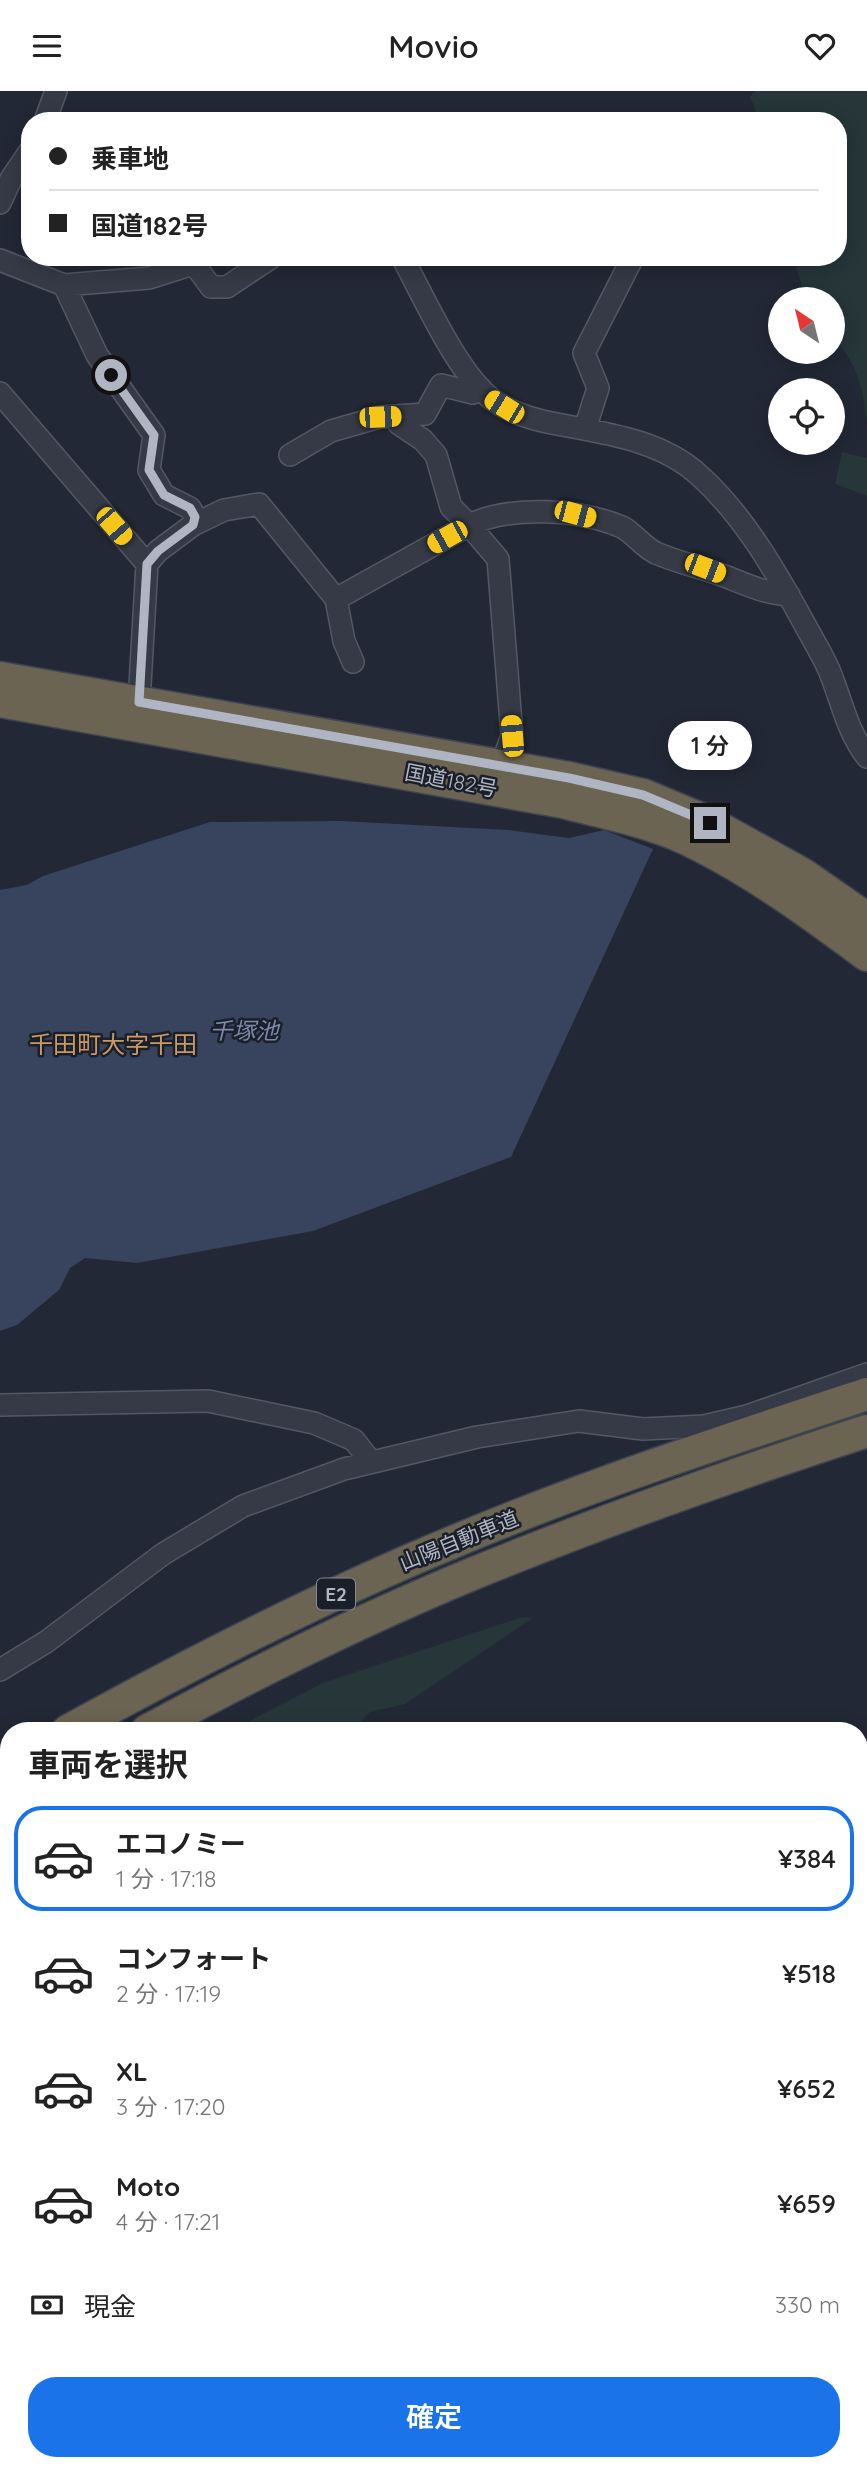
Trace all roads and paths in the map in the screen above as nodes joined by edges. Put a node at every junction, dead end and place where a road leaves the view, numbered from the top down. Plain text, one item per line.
1 (55, 91) edge
2 (53, 112) edge
3 (21, 164) edge
4 (0, 203) edge
5 (0, 261) edge
6 (179, 266) edge
7 (195, 266) edge
8 (258, 266) edge
9 (407, 266) edge
10 (628, 266) edge
11 (64, 285) junction
12 (481, 389) junction
13 (0, 393) edge
14 (398, 416) junction
15 (585, 429) junction
16 (290, 455) dead end
17 (193, 525) junction
18 (470, 525) junction
19 (147, 564) junction
20 (789, 595) junction
21 (336, 599) junction
22 (353, 662) dead end
23 (0, 677) edge
24 (0, 701) edge
25 (139, 702) junction
26 (867, 757) edge
27 (501, 766) junction
28 (867, 919) edge
29 (867, 955) edge
30 (867, 1374) edge
31 (867, 1394) edge
32 (0, 1405) edge
33 (867, 1431) edge
34 (371, 1462) junction
35 (0, 1670) edge
36 (84, 1722) edge
37 (165, 1722) edge

1 - 2 street
3 - 4 street
5 - 11 street
6 - 11 street
7 - 8 street
9 - 12 street
10 - 15 street
11 - 17 street
12 - 14 street
12 - 15 street
13 - 19 street
14 - 16 street
14 - 18 street
15 - 20 street
17 - 19 street
17 - 21 street
18 - 20 street
18 - 21 street
18 - 27 street
19 - 25 street
20 - 26 street
21 - 22 street
23 - 25 highway, 国道182号
24 - 29 highway, 国道182号
25 - 27 highway, 国道182号
27 - 28 highway, 国道182号
30 - 34 street
31 - 36 highway, 山陽自動車道 / E2
32 - 34 street
33 - 37 highway, 山陽自動車道 / E2
34 - 35 street

